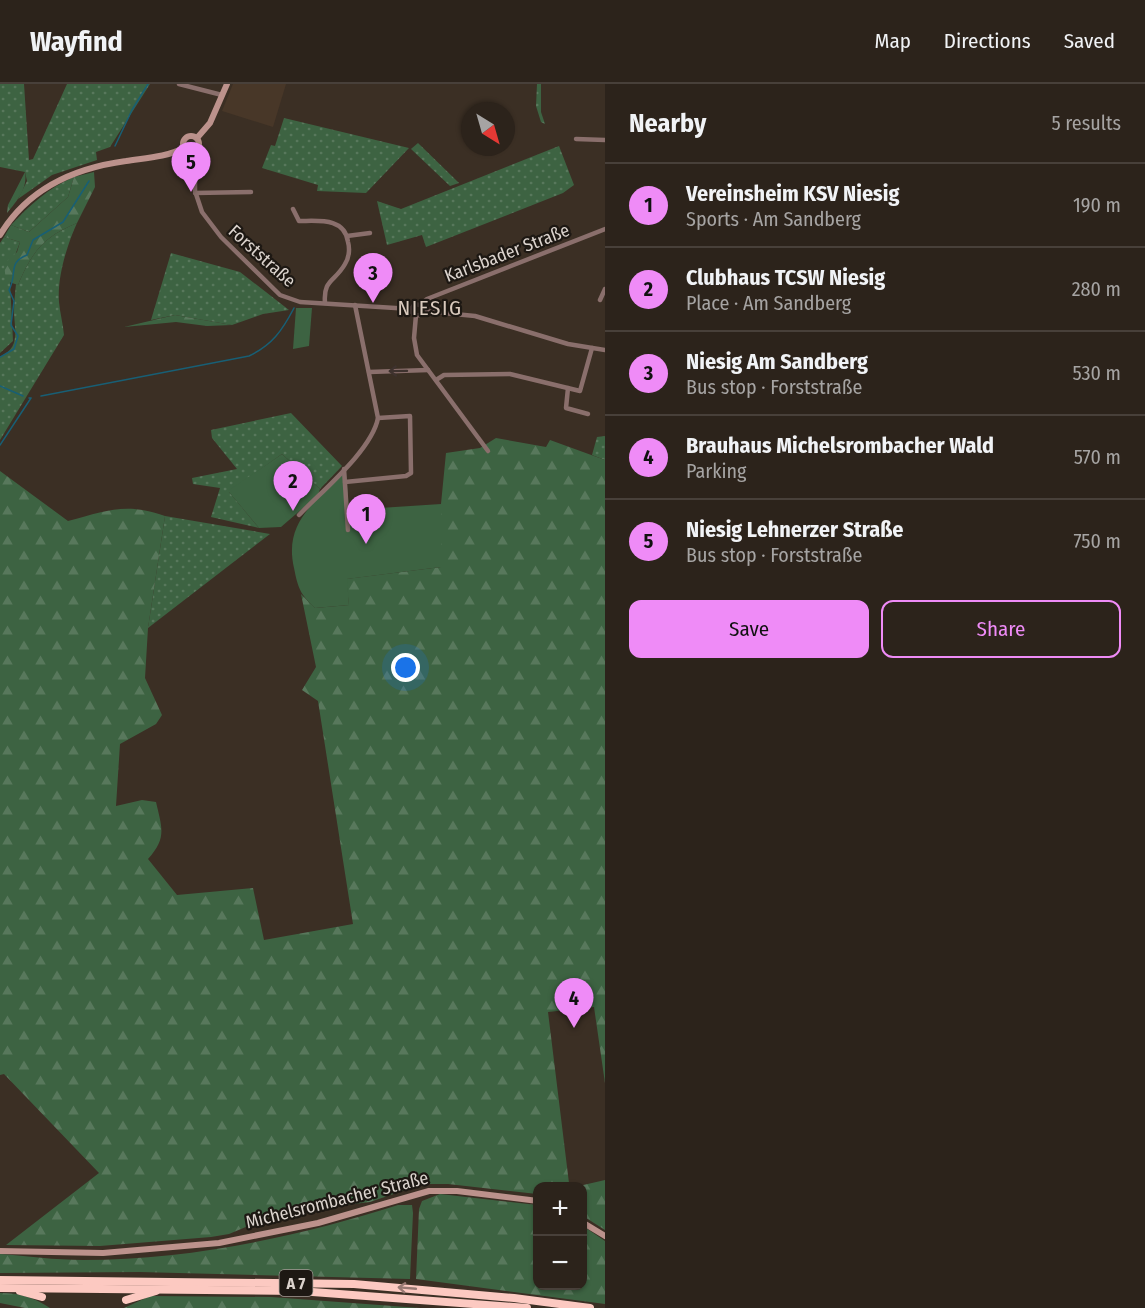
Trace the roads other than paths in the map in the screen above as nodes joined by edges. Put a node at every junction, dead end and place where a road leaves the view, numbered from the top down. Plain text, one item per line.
1 (179, 84) edge
2 (227, 84) edge
3 (222, 95) junction
4 (197, 138) junction
5 (576, 139) dead end
6 (605, 140) edge
7 (184, 148) junction
8 (195, 152) junction
9 (251, 192) dead end
10 (195, 193) junction
11 (292, 209) dead end
12 (605, 229) edge
13 (370, 233) dead end
14 (0, 235) edge
15 (347, 236) junction
16 (605, 289) edge
17 (600, 300) dead end
18 (325, 303) junction
19 (355, 305) junction
20 (422, 308) junction
21 (411, 309) junction
22 (416, 315) junction
23 (592, 348) junction
24 (605, 350) edge
25 (428, 370) junction
26 (369, 372) junction
27 (436, 380) junction
28 (568, 388) junction
29 (588, 414) dead end
30 (378, 418) junction
31 (488, 451) dead end
32 (344, 468) junction
33 (345, 482) junction
34 (299, 515) dead end
35 (348, 530) dead end
36 (533, 1200) edge
37 (587, 1225) edge
38 (605, 1236) edge
39 (0, 1251) edge
40 (0, 1285) edge
41 (165, 1288) junction
42 (42, 1297) dead end
43 (126, 1300) dead end
44 (527, 1308) edge
45 (590, 1308) edge

1 - 3 street
2 - 3 main road
3 - 4 main road
4 - 7 main road
4 - 8 main road
5 - 6 street
7 - 8 main road
7 - 14 main road
8 - 10 street, Forststraße
9 - 10 street
10 - 18 street, Forststraße
11 - 15 street
12 - 20 street, Karlsbader Straße
13 - 15 street
15 - 18 street
16 - 17 street
18 - 19 street, Forststraße
19 - 21 street, Forststraße
19 - 26 street
20 - 21 street
20 - 22 street
20 - 23 street
21 - 22 street
22 - 25 street
23 - 24 street
23 - 28 street
25 -> 26 street
25 - 27 street
26 - 30 street
27 - 28 street
27 - 31 street
28 - 29 street
30 - 32 street
30 - 33 street
32 - 33 street
32 - 34 street
33 - 35 street
36 - 39 main road, Michelsrombacher Straße
37 - 38 main road
40 - 41 highway, A 7
40 - 42 highway
45 -> 40 highway, A 7
41 - 43 highway
41 - 44 highway, A 7

